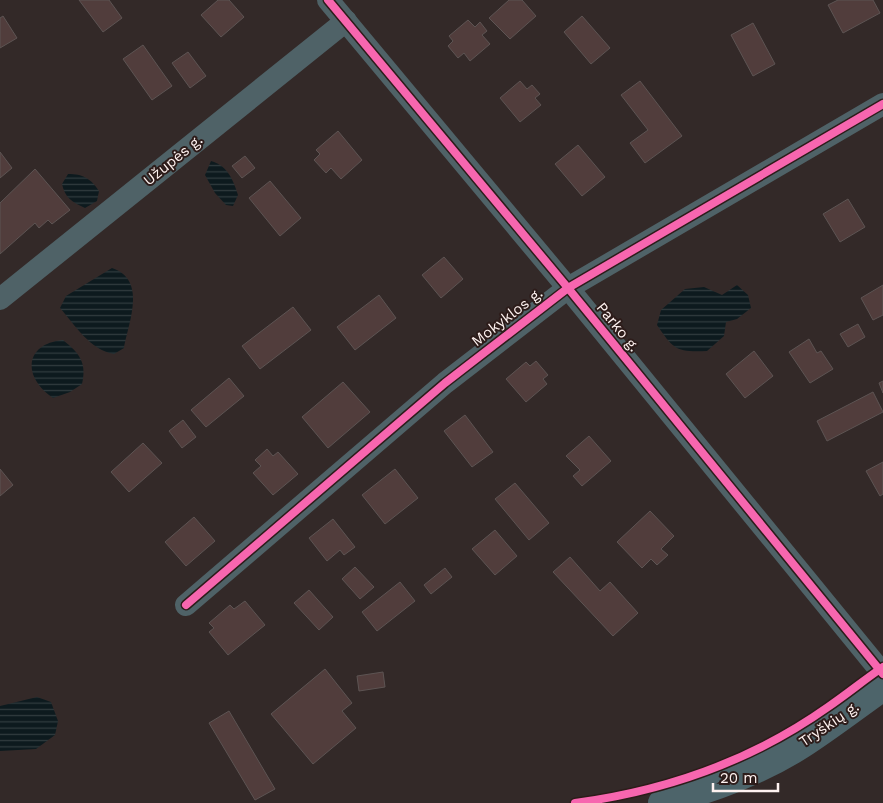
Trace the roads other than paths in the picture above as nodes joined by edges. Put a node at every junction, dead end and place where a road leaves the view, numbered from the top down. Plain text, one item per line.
1 (328, 0) edge
2 (346, 21) junction
3 (883, 104) edge
4 (568, 288) junction
5 (0, 300) edge
6 (186, 605) dead end
7 (883, 674) edge
8 (883, 687) edge
9 (662, 803) edge

1 - 2 street, Parko g.
2 - 4 street, Parko g.
2 - 5 street, Užupės g.
3 - 4 street, Mokyklos g.
4 - 6 street, Mokyklos g.
4 - 7 street, Parko g.
8 - 9 main road, Tryškių g.

